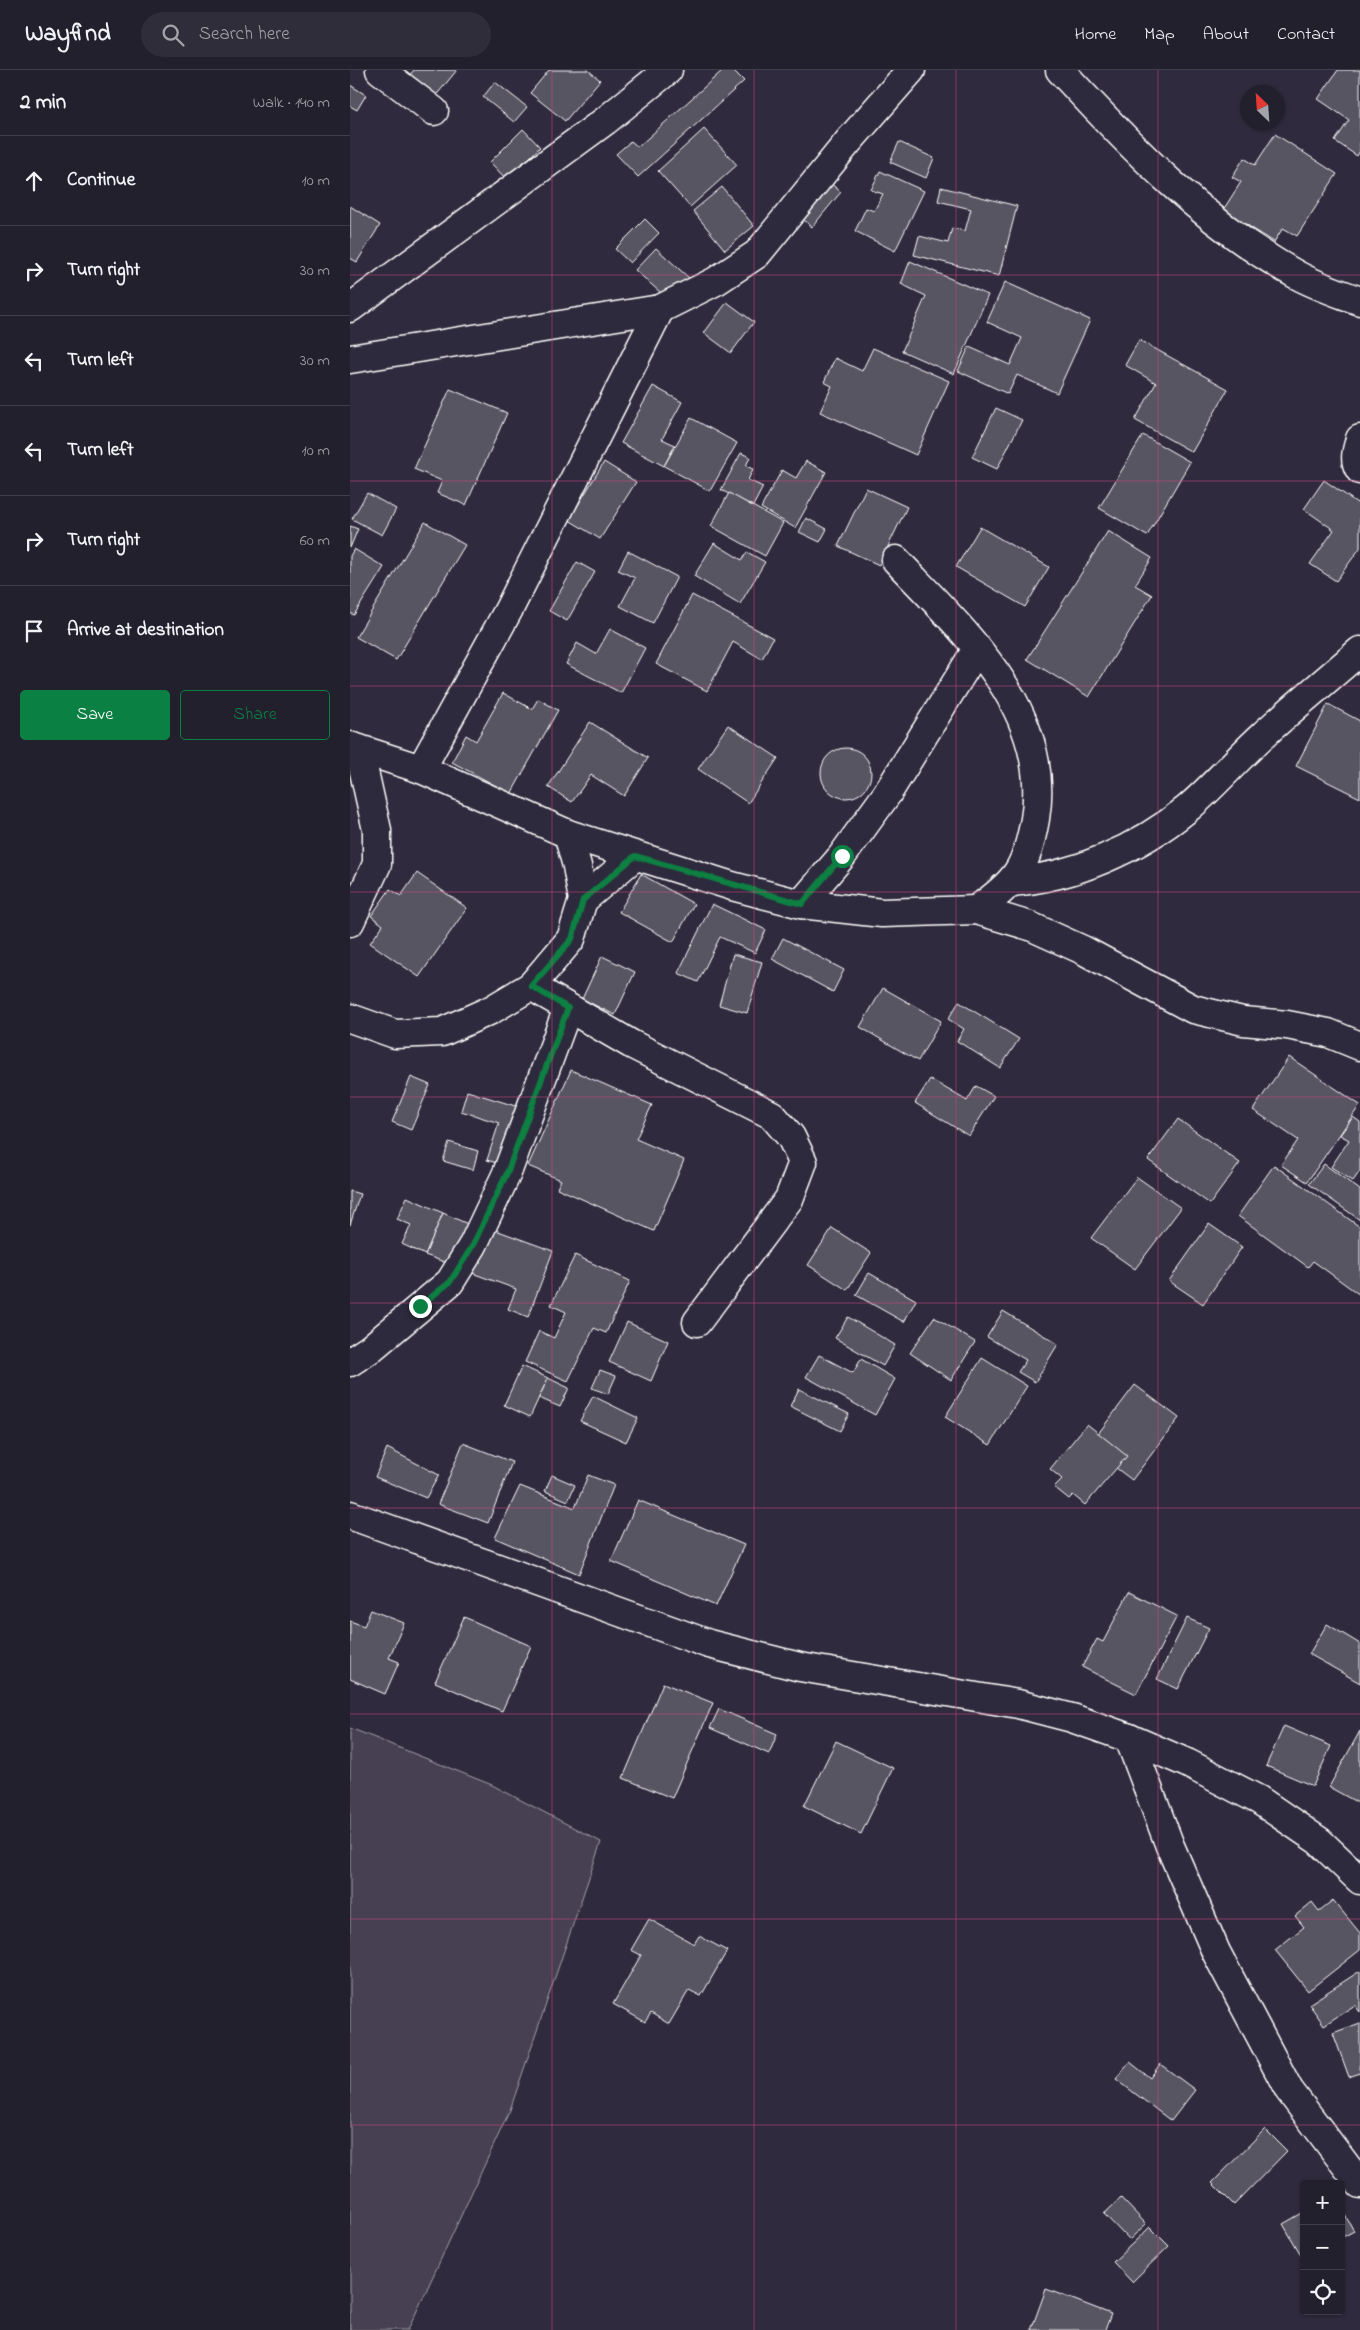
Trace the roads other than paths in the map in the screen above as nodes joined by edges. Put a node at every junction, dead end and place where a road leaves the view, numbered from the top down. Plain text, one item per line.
1 (380, 70) edge
2 (668, 70) edge
3 (911, 70) edge
4 (1060, 70) edge
5 (434, 111) dead end
6 (1360, 301) edge
7 (350, 308) edge
8 (660, 309) junction
9 (350, 359) edge
10 (1360, 439) edge
11 (1360, 470) edge
12 (896, 560) dead end
13 (977, 649) junction
14 (1360, 651) edge
15 (354, 747) edge
16 (421, 769) junction
17 (568, 834) junction
18 (635, 856) junction
19 (1011, 882) junction
20 (583, 900) junction
21 (802, 904) junction
22 (976, 910) junction
23 (350, 922) edge
24 (531, 986) junction
25 (568, 1008) junction
26 (350, 1018) edge
27 (1360, 1046) edge
28 (697, 1322) dead end
29 (350, 1362) edge
30 (350, 1516) edge
31 (1129, 1738) junction
32 (1360, 1880) edge
33 (1360, 2184) edge

1 - 5 street
2 - 7 street
3 - 8 street
4 - 6 street
8 - 9 street
8 - 16 street
10 - 11 street
12 - 13 street
13 - 19 street
13 - 21 street
14 - 19 street
15 - 16 street
15 - 23 street
16 - 17 street
17 - 18 street
17 - 20 street
18 - 20 street
18 - 21 street
19 - 22 street
20 - 24 street
21 - 22 street
22 - 27 street
24 - 25 street
24 - 26 street
25 - 28 street
25 - 29 street
30 - 31 street
31 - 32 street
31 - 33 street

